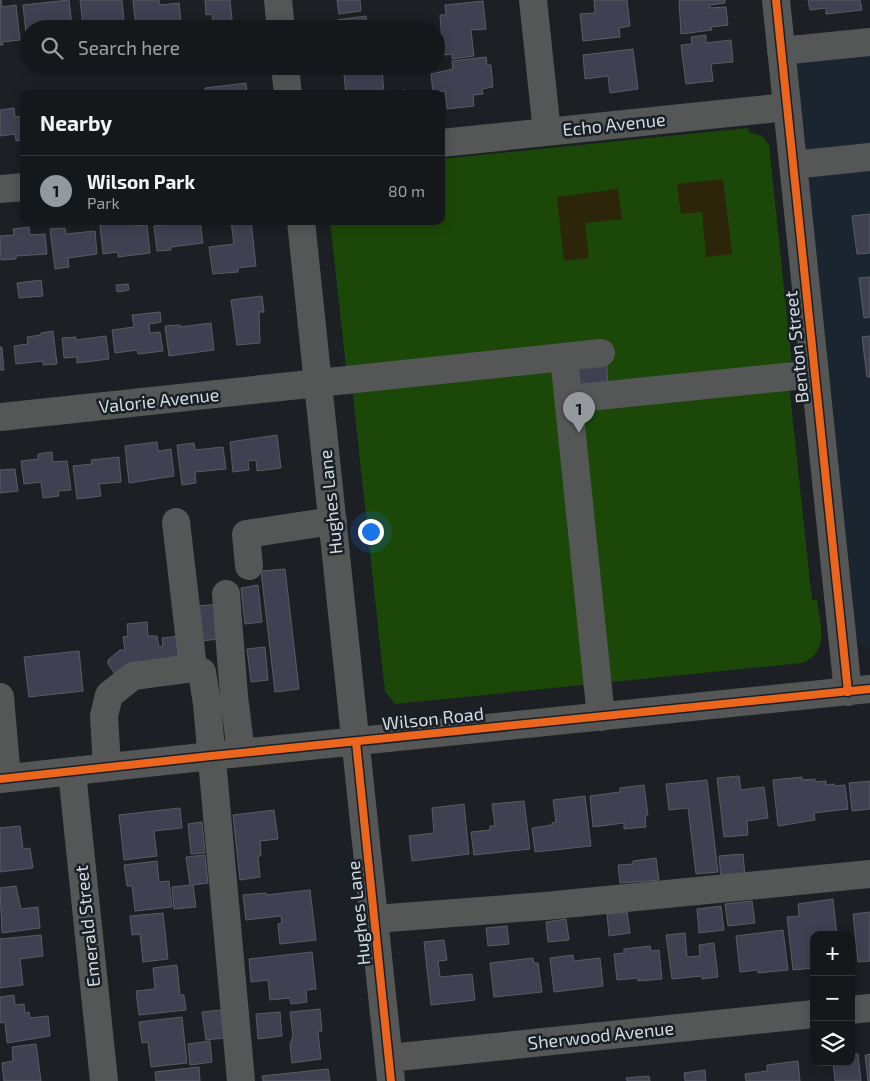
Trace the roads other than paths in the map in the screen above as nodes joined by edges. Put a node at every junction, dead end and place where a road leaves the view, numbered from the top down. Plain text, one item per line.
1 (278, 0) edge
2 (534, 0) edge
3 (776, 0) edge
4 (280, 20) edge
5 (870, 42) edge
6 (781, 52) junction
7 (286, 75) edge
8 (288, 90) edge
9 (787, 107) junction
10 (547, 132) junction
11 (445, 143) edge
12 (870, 157) edge
13 (793, 165) junction
14 (20, 187) edge
15 (0, 189) edge
16 (301, 225) edge
17 (601, 353) dead end
18 (564, 357) junction
19 (815, 374) junction
20 (318, 384) junction
21 (568, 399) junction
22 (0, 417) edge
23 (333, 521) junction
24 (176, 522) dead end
25 (249, 566) dead end
26 (226, 594) dead end
27 (193, 668) junction
28 (859, 690) edge
29 (0, 697) edge
30 (602, 717) junction
31 (356, 742) junction
32 (242, 753) junction
33 (211, 756) junction
34 (107, 767) junction
35 (72, 772) junction
36 (4, 779) edge
37 (870, 874) edge
38 (374, 920) junction
39 (870, 1008) edge
40 (855, 1010) edge
41 (810, 1015) edge
42 (390, 1070) edge
43 (104, 1081) edge
44 (241, 1081) edge

1 - 4 street
2 - 10 street
3 - 6 street, Benton Street
5 - 6 street
6 - 9 street, Benton Street
7 - 8 street
9 - 10 street, Echo Avenue
9 - 13 street, Benton Street
10 - 11 street, Echo Avenue
12 - 13 street
13 - 19 street, Benton Street
14 - 15 street
16 - 20 street, Hughes Lane
17 - 18 street, Valorie Avenue
18 - 20 street, Valorie Avenue
18 - 21 street
19 - 21 street
19 - 28 street, Benton Street
20 - 22 street, Valorie Avenue
20 - 23 street, Hughes Lane
21 - 30 street
23 - 25 street
23 - 31 street, Hughes Lane
24 - 27 street
26 - 32 street
27 - 33 street
27 - 34 street
28 - 30 street, Wilson Road
29 - 36 street
30 - 31 street, Wilson Road
31 - 32 street, Wilson Road
31 - 38 street, Hughes Lane
32 - 33 street, Wilson Road
33 - 34 street, Wilson Road
33 - 44 street
34 - 35 street, Wilson Road
35 - 36 street, Wilson Road
35 - 43 street, Emerald Street
37 - 38 street
38 - 42 street, Hughes Lane
39 - 40 street
41 - 42 street, Sherwood Avenue

